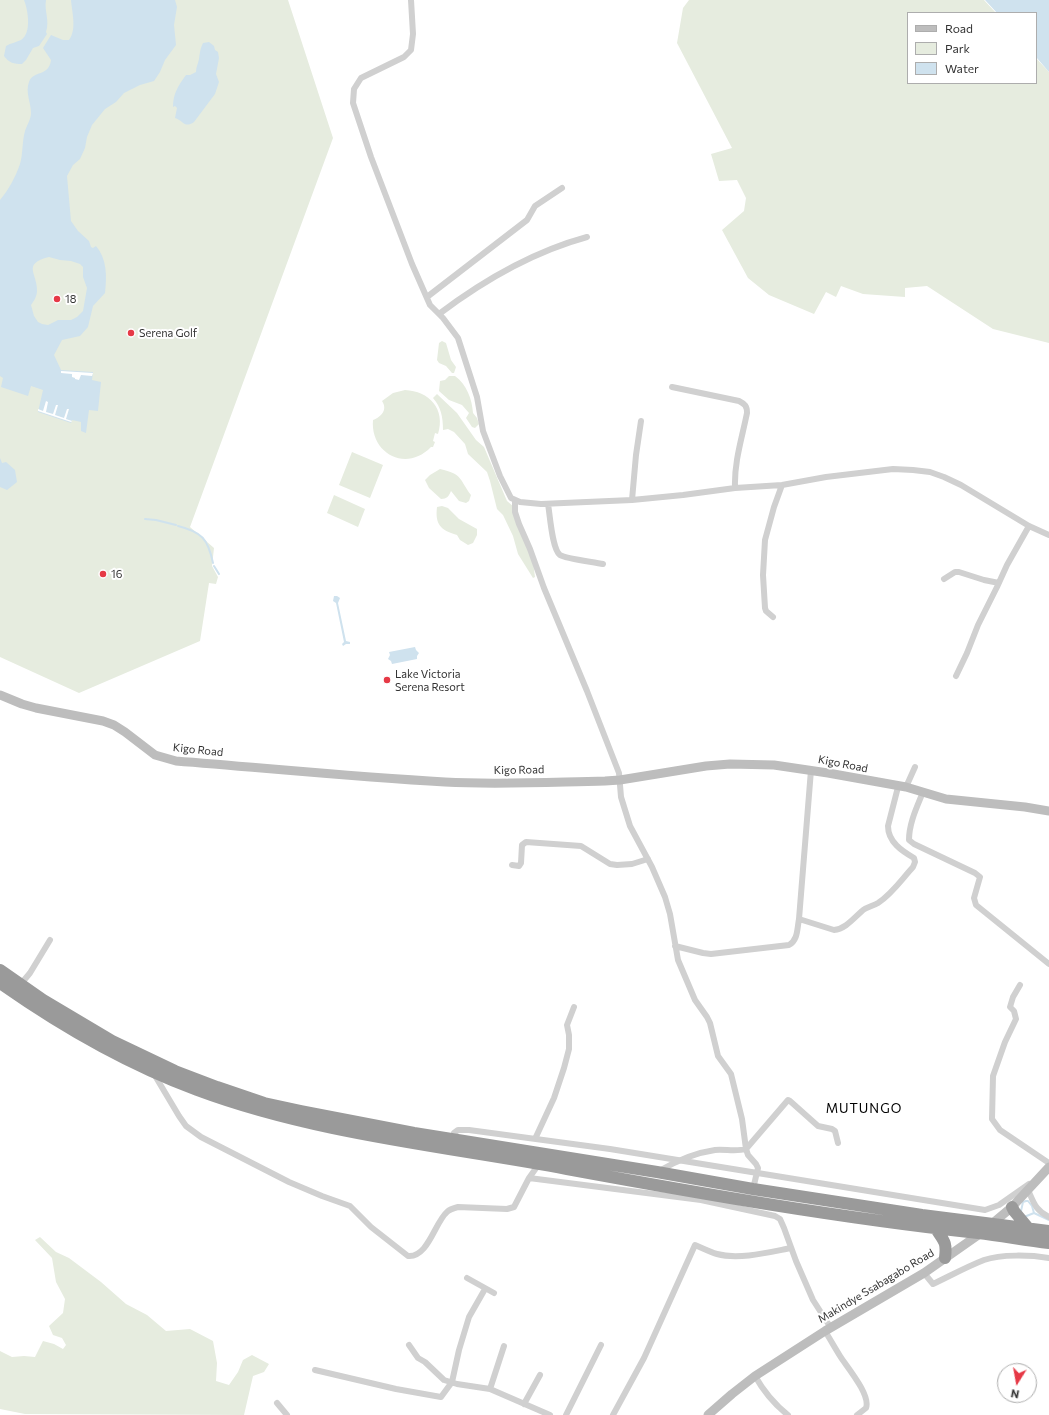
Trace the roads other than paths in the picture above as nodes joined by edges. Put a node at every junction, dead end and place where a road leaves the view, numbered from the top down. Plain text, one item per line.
1 (411, 0) edge
2 (562, 188) dead end
3 (587, 237) dead end
4 (426, 296) junction
5 (439, 314) junction
6 (672, 387) dead end
7 (641, 421) dead end
8 (782, 485) junction
9 (735, 488) junction
10 (632, 500) junction
11 (515, 501) junction
12 (548, 504) junction
13 (1029, 526) junction
14 (1049, 535) edge
15 (603, 564) dead end
16 (944, 580) dead end
17 (999, 583) junction
18 (772, 617) dead end
19 (956, 676) dead end
20 (0, 695) edge
21 (915, 767) dead end
22 (811, 770) junction
23 (620, 780) junction
24 (902, 787) junction
25 (922, 792) junction
26 (1049, 811) edge
27 (648, 859) junction
28 (512, 865) dead end
29 (799, 919) junction
30 (50, 940) dead end
31 (675, 946) junction
32 (1049, 964) edge
33 (0, 970) edge
34 (0, 983) edge
35 (20, 985) junction
36 (1020, 985) dead end
37 (574, 1007) dead end
38 (153, 1072) junction
39 (535, 1138) junction
40 (453, 1139) junction
41 (838, 1143) dead end
42 (746, 1149) junction
43 (678, 1160) junction
44 (1049, 1163) edge
45 (539, 1164) junction
46 (1047, 1170) edge
47 (657, 1172) junction
48 (757, 1173) junction
49 (529, 1178) junction
50 (753, 1189) junction
51 (1028, 1190) junction
52 (1012, 1207) junction
53 (1049, 1217) edge
54 (990, 1225) junction
55 (936, 1229) junction
56 (1029, 1229) junction
57 (1049, 1231) edge
58 (981, 1233) junction
59 (1049, 1242) edge
60 (792, 1248) junction
61 (945, 1258) junction
62 (1049, 1258) edge
63 (924, 1273) junction
64 (467, 1278) dead end
65 (485, 1289) junction
66 (494, 1293) dead end
67 (828, 1329) junction
68 (409, 1345) dead end
69 (601, 1345) dead end
70 (504, 1346) dead end
71 (315, 1370) dead end
72 (540, 1374) dead end
73 (755, 1376) junction
74 (452, 1382) junction
75 (490, 1389) junction
76 (277, 1402) dead end
77 (524, 1404) junction
78 (287, 1415) edge
79 (550, 1415) edge
80 (566, 1415) edge
81 (613, 1415) edge
82 (708, 1415) edge
83 (788, 1415) edge
84 (857, 1415) edge

1 - 4 street
2 - 4 street
3 - 5 street
4 - 5 street
5 - 11 street
6 - 9 street
7 - 10 street
8 - 9 street
8 - 13 street
8 - 18 street
9 - 10 street
10 - 12 street
11 - 12 street
11 - 23 street
12 - 15 street
13 - 14 street
13 - 17 street
16 - 17 street
17 - 19 street
20 - 23 street, Kigo Road
21 - 24 street
22 - 23 street, Kigo Road
22 - 24 street, Kigo Road
22 - 29 street
23 - 27 street
24 - 25 street, Kigo Road
24 - 29 street
25 - 26 street, Kigo Road
25 - 32 street
27 - 28 street
27 - 31 street
29 - 31 street
30 - 35 street
31 - 42 street
33 - 35 highway
34 - 38 highway
35 - 40 highway
36 - 44 street
37 - 39 street
38 - 45 highway
38 - 49 street
39 - 40 street
39 - 43 street
40 - 47 highway
41 - 42 street
42 - 43 street
42 - 48 street
43 - 47 street
43 - 48 street
45 - 49 street
45 - 55 highway
46 - 48 street
46 - 51 street, Makindye Ssabagabo Road
47 - 50 highway
48 - 50 street
49 - 60 street
50 - 54 highway
51 - 52 street, Makindye Ssabagabo Road
51 - 53 street
52 - 54 street, Makindye Ssabagabo Road
52 - 56 highway
54 - 56 highway
54 - 58 street, Makindye Ssabagabo Road
55 - 58 highway
55 - 61 highway
56 - 57 highway
58 - 59 highway
58 - 61 street, Makindye Ssabagabo Road
60 - 67 street
60 - 81 street
61 - 63 street, Makindye Ssabagabo Road
62 - 63 street
63 - 67 street, Makindye Ssabagabo Road
64 - 65 street
65 - 66 street
65 - 74 street
67 - 73 street, Makindye Ssabagabo Road
67 - 84 street
68 - 74 street
69 - 80 street
70 - 75 street
71 - 74 street
72 - 77 street
73 - 82 street, Makindye Ssabagabo Road
73 - 83 street
74 - 75 street
75 - 77 street
76 - 78 street
77 - 79 street

